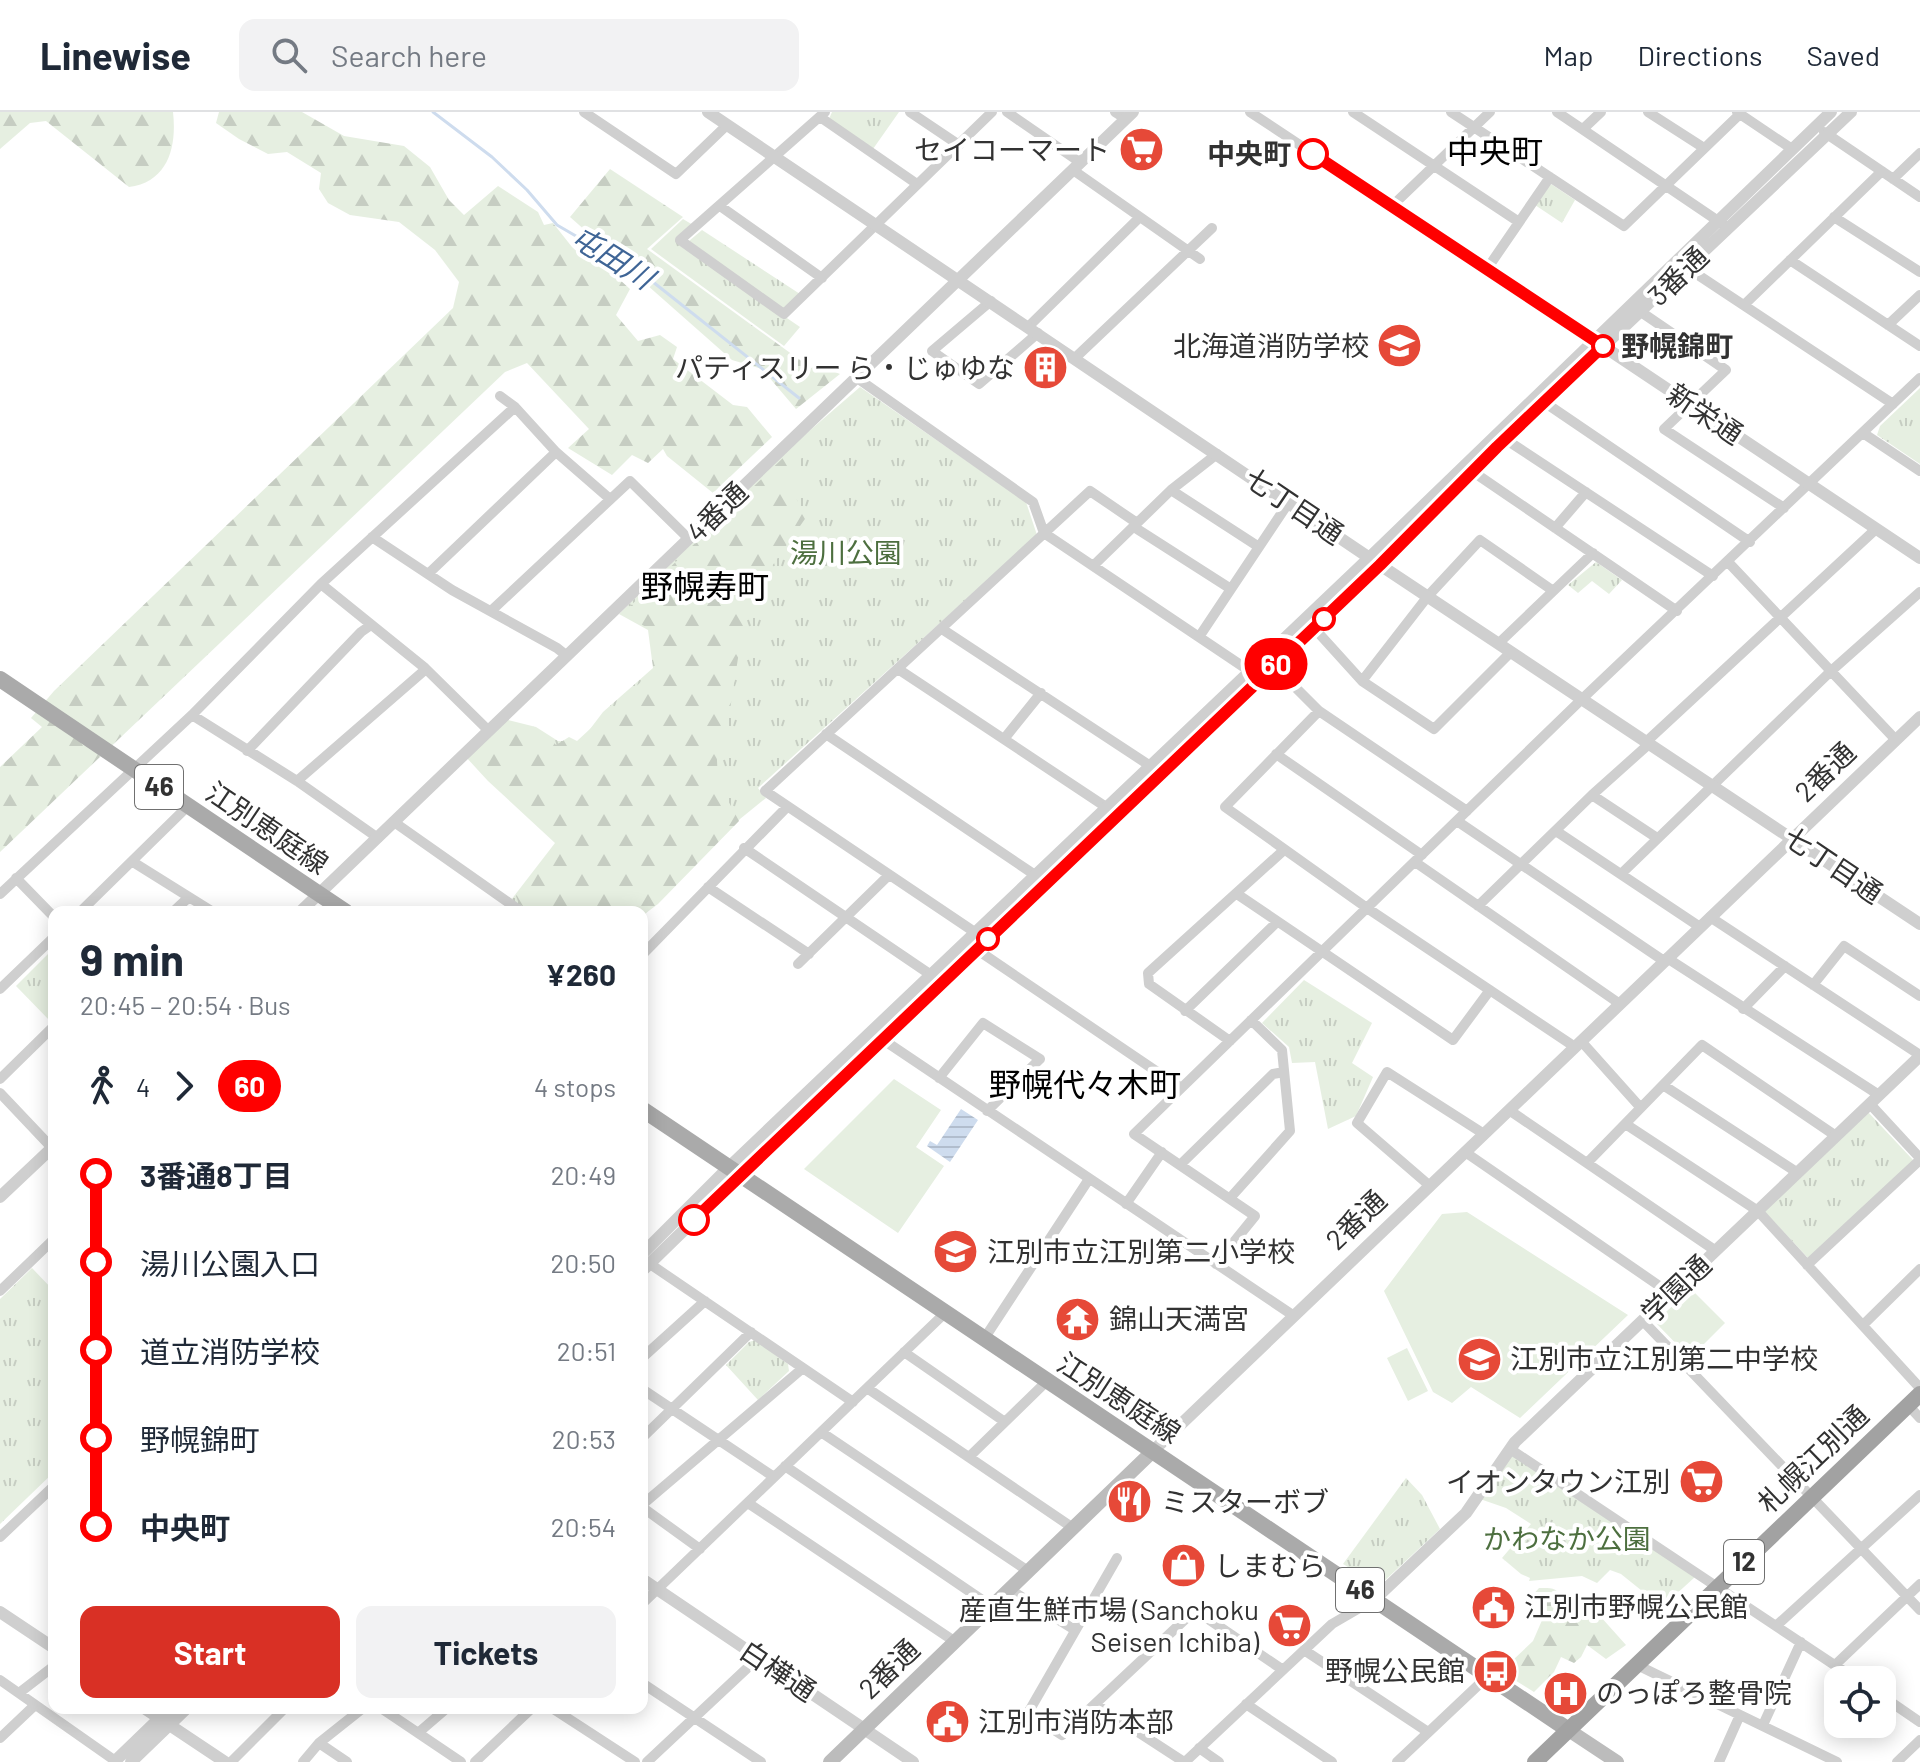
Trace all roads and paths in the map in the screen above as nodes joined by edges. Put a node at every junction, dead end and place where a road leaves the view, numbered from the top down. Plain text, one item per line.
1 (584, 112) edge
2 (708, 112) edge
3 (910, 112) edge
4 (992, 112) edge
5 (1007, 112) edge
6 (1250, 112) edge
7 (1353, 112) edge
8 (1451, 112) edge
9 (1490, 112) edge
10 (1557, 112) edge
11 (1601, 112) edge
12 (1648, 112) edge
13 (1831, 112) edge
14 (1851, 112) edge
15 (1738, 113) edge
16 (1125, 114) edge
17 (822, 115) edge
18 (727, 125) junction
19 (1816, 126) junction
20 (1474, 127) junction
21 (1583, 129) junction
22 (1828, 134) junction
23 (959, 145) junction
24 (1704, 148) junction
25 (1792, 149) junction
26 (1920, 153) edge
27 (775, 158) junction
28 (1077, 166) junction
29 (1434, 166) junction
30 (1882, 171) junction
31 (1550, 177) junction
32 (1893, 179) junction
33 (917, 184) junction
34 (1666, 185) junction
35 (1920, 197) edge
36 (720, 206) junction
37 (1392, 206) junction
38 (1140, 217) junction
39 (1834, 217) junction
40 (1519, 222) junction
41 (876, 224) junction
42 (1723, 224) junction
43 (1212, 228) dead end
44 (1187, 249) junction
45 (1200, 259) dead end
46 (1790, 260) junction
47 (1686, 267) junction
48 (1487, 269) junction
49 (1920, 272) edge
50 (822, 278) junction
51 (959, 279) junction
52 (1920, 295) edge
53 (991, 301) junction
54 (1744, 305) junction
55 (1641, 312) junction
56 (1888, 325) junction
57 (1033, 330) junction
58 (1598, 343) junction
59 (1920, 346) edge
60 (1075, 358) junction
61 (857, 378) junction
62 (1920, 378) edge
63 (500, 396) dead end
64 (1544, 402) junction
65 (1690, 404) junction
66 (1893, 404) junction
67 (515, 407) junction
68 (1863, 433) junction
69 (1505, 439) junction
70 (556, 452) junction
71 (1217, 454) junction
72 (1468, 469) junction
73 (1920, 471) edge
74 (1810, 484) junction
75 (1171, 490) junction
76 (1586, 492) junction
77 (610, 499) junction
78 (1289, 502) junction
79 (1784, 508) junction
80 (1136, 525) junction
81 (1555, 528) junction
82 (1876, 529) junction
83 (1044, 533) junction
84 (372, 537) junction
85 (689, 539) junction
86 (1750, 542) junction
87 (1259, 547) junction
88 (1593, 553) junction
89 (1920, 558) edge
90 (1375, 561) junction
91 (1728, 562) junction
92 (1094, 565) junction
93 (428, 574) junction
94 (1713, 576) junction
95 (321, 584) junction
96 (1231, 589) junction
97 (1552, 590) junction
98 (1920, 592) edge
99 (1428, 596) junction
100 (491, 611) junction
101 (1677, 611) junction
102 (1783, 618) junction
103 (371, 625) junction
104 (1314, 628) junction
105 (942, 629) junction
106 (1199, 637) junction
107 (1500, 642) junction
108 (1511, 652) junction
109 (567, 656) junction
110 (1274, 666) junction
111 (426, 669) junction
112 (898, 669) junction
113 (1830, 672) junction
114 (1255, 675) junction
115 (0, 679) edge
116 (1362, 681) junction
117 (1041, 693) junction
118 (1582, 699) junction
119 (1319, 711) junction
120 (192, 715) junction
121 (1920, 717) edge
122 (489, 731) junction
123 (826, 734) junction
124 (1004, 739) junction
125 (1896, 740) junction
126 (1648, 743) junction
127 (247, 751) junction
128 (1276, 754) junction
129 (1155, 769) junction
130 (135, 770) junction
131 (297, 781) junction
132 (1713, 785) junction
133 (1592, 795) junction
134 (188, 806) junction
135 (787, 807) junction
136 (1106, 807) junction
137 (1467, 811) junction
138 (1457, 821) junction
139 (394, 822) junction
140 (1556, 831) junction
141 (378, 838) junction
142 (1657, 838) junction
143 (1793, 838) junction
144 (744, 848) junction
145 (1284, 850) junction
146 (1418, 858) junction
147 (133, 862) junction
148 (1521, 863) junction
149 (1621, 874) junction
150 (1035, 875) junction
151 (888, 876) junction
152 (16, 878) junction
153 (708, 887) junction
154 (0, 894) edge
155 (319, 894) junction
156 (1237, 894) junction
157 (189, 897) junction
158 (86, 906) edge
159 (179, 906) edge
160 (203, 906) edge
161 (306, 906) edge
162 (337, 906) edge
163 (513, 906) edge
164 (1478, 906) junction
165 (1367, 908) junction
166 (48, 911) edge
167 (847, 916) junction
168 (1710, 917) junction
169 (1277, 922) junction
170 (1920, 924) edge
171 (1700, 927) junction
172 (970, 936) junction
173 (48, 943) edge
174 (981, 946) junction
175 (648, 949) edge
176 (1321, 952) junction
177 (809, 954) junction
178 (1666, 960) junction
179 (798, 964) dead end
180 (1785, 966) junction
181 (936, 979) junction
182 (1813, 985) junction
183 (0, 989) edge
184 (1490, 990) junction
185 (1920, 996) edge
186 (1620, 1004) junction
187 (1743, 1009) junction
188 (1185, 1011) junction
189 (1251, 1020) junction
190 (48, 1032) edge
191 (876, 1035) junction
192 (1230, 1041) junction
193 (1578, 1044) junction
194 (1918, 1060) edge
195 (1284, 1072) junction
196 (939, 1078) junction
197 (0, 1079) edge
198 (1663, 1085) junction
199 (1181, 1088) junction
200 (0, 1093) edge
201 (1874, 1100) junction
202 (1640, 1107) junction
203 (1509, 1110) junction
204 (987, 1111) junction
205 (648, 1113) edge
206 (1627, 1125) junction
207 (1484, 1134) junction
208 (1836, 1136) junction
209 (48, 1143) edge
210 (1162, 1152) junction
211 (1465, 1152) junction
212 (48, 1153) edge
213 (1920, 1159) edge
214 (1587, 1163) junction
215 (1181, 1164) junction
216 (734, 1171) junction
217 (1798, 1173) junction
218 (1089, 1179) junction
219 (1430, 1186) junction
220 (0, 1197) edge
221 (1231, 1197) junction
222 (1126, 1204) junction
223 (1758, 1211) junction
224 (48, 1246) edge
225 (1716, 1251) junction
226 (648, 1253) edge
227 (648, 1258) edge
228 (1216, 1264) junction
229 (1807, 1265) junction
230 (1920, 1269) edge
231 (0, 1291) edge
232 (1671, 1294) junction
233 (705, 1301) junction
234 (944, 1314) junction
235 (1294, 1316) junction
236 (1643, 1321) junction
237 (1863, 1325) junction
238 (751, 1332) junction
239 (984, 1339) junction
240 (904, 1352) junction
241 (648, 1353) edge
242 (803, 1368) junction
243 (1047, 1381) junction
244 (867, 1388) junction
245 (648, 1393) edge
246 (1916, 1396) edge
247 (853, 1402) junction
248 (671, 1409) junction
249 (1920, 1418) edge
250 (1005, 1422) junction
251 (648, 1432) edge
252 (821, 1432) junction
253 (716, 1440) junction
254 (1510, 1449) junction
255 (1153, 1451) junction
256 (969, 1457) junction
257 (785, 1466) junction
258 (774, 1477) junction
259 (48, 1492) edge
260 (1920, 1495) edge
261 (1811, 1497) junction
262 (648, 1501) edge
263 (748, 1503) junction
264 (648, 1510) edge
265 (1073, 1528) junction
266 (0, 1537) edge
267 (700, 1549) junction
268 (1862, 1549) junction
269 (1117, 1558) dead end
270 (1028, 1571) junction
271 (648, 1583) edge
272 (1920, 1584) edge
273 (1718, 1587) junction
274 (1009, 1589) junction
275 (657, 1590) junction
276 (1907, 1597) junction
277 (648, 1598) edge
278 (1375, 1599) junction
279 (991, 1606) junction
280 (1920, 1610) edge
281 (0, 1612) edge
282 (1776, 1626) junction
283 (1075, 1630) junction
284 (954, 1641) junction
285 (1801, 1642) junction
286 (48, 1644) edge
287 (1304, 1650) junction
288 (758, 1658) junction
289 (1637, 1665) junction
290 (1835, 1665) joint
291 (1283, 1670) junction
292 (48, 1671) edge
293 (1489, 1675) junction
294 (0, 1680) edge
295 (648, 1687) edge
296 (19, 1693) junction
297 (1095, 1704) junction
298 (1246, 1704) junction
299 (35, 1705) junction
300 (1896, 1706) edge
301 (153, 1714) edge
302 (168, 1714) edge
303 (178, 1714) edge
304 (279, 1714) edge
305 (355, 1714) edge
306 (390, 1714) edge
307 (440, 1714) edge
308 (526, 1714) edge
309 (561, 1714) edge
310 (1740, 1715) junction
311 (696, 1718) junction
312 (165, 1722) junction
313 (1920, 1722) edge
314 (1763, 1725) junction
315 (864, 1729) junction
316 (1567, 1729) junction
317 (1428, 1732) junction
318 (418, 1733) junction
319 (0, 1738) edge
320 (1920, 1740) edge
321 (319, 1743) junction
322 (1199, 1748) junction
323 (116, 1762) edge
324 (131, 1762) edge
325 (228, 1762) edge
326 (303, 1762) edge
327 (347, 1762) edge
328 (461, 1762) edge
329 (475, 1762) edge
330 (635, 1762) edge
331 (647, 1762) edge
332 (761, 1762) edge
333 (830, 1762) edge
334 (913, 1762) edge
335 (1184, 1762) edge
336 (1219, 1762) edge
337 (1332, 1762) edge
338 (1397, 1762) edge
339 (1535, 1762) edge
340 (1617, 1762) edge
341 (1719, 1762) edge
342 (1837, 1762) edge
343 (1897, 1762) edge

1 - 18 street
2 - 18 street, 七丁目通
3 - 23 street
4 - 23 street
5 - 28 street
6 - 37 street, 新栄通
7 - 29 street
8 - 20 street
9 - 20 street
10 - 21 street
11 - 21 street
12 - 24 street
13 - 19 street, 3番通
14 - 22 street, 3番通
15 - 24 street
15 - 25 street
16 - 28 street, 4番通
17 - 27 street
17 - 33 street
18 - 27 street, 七丁目通
19 - 22 street
19 - 25 street, 3番通
20 - 29 street
20 - 31 street
21 - 34 street
22 - 30 street
22 - 42 street, 3番通
23 - 33 street
24 - 34 street
25 - 42 street, 3番通
26 - 32 street
27 - 36 street
27 - 41 street, 七丁目通
28 - 38 street
28 - 51 street, 4番通
29 - 37 street
29 - 40 street
30 - 32 street
30 - 39 street
31 - 34 street
31 - 40 street
32 - 35 street
33 - 41 street
34 - 42 street
36 - 50 street
36 - 50 street
37 - 48 street, 新栄通
38 - 44 street
38 - 57 street
39 - 46 street
39 - 49 street
40 - 48 street
41 - 50 street
41 - 51 street, 七丁目通
42 - 47 street, 3番通
42 - 58 street, 3番通
43 - 44 street
44 - 45 street
44 - 60 street
46 - 54 street
46 - 56 street
47 - 54 street
47 - 55 street, 3番通
48 - 58 street, 新栄通
51 - 53 street, 七丁目通
51 - 61 street, 4番通
52 - 56 street
53 - 57 street, 七丁目通
53 - 57 street
54 - 66 street
55 - 58 street, 3番通
55 - 65 street
56 - 59 street
57 - 60 street, 七丁目通
58 - 64 street, 3番通
58 - 65 street, 新栄通
58 - 72 street, 3番通
60 - 71 street, 七丁目通
61 - 83 street
61 - 85 street, 4番通
62 - 66 street
63 - 67 street
64 - 69 street, 3番通
64 - 86 street
65 - 74 street, 新栄通
65 - 79 street
66 - 68 street
67 - 70 street
67 - 84 street
68 - 73 street
68 - 74 street
69 - 72 street, 3番通
69 - 76 street
70 - 77 street
70 - 93 street
71 - 75 street
71 - 78 street, 七丁目通
72 - 81 street
72 - 90 street, 3番通
74 - 79 street
74 - 82 street, 新栄通
75 - 80 street
75 - 87 street
76 - 81 street
76 - 94 street
77 - 85 street
77 - 100 street
78 - 87 street
78 - 90 street, 七丁目通
79 - 86 street
80 - 83 street
80 - 92 street
80 - 96 street
81 - 88 street
82 - 89 street, 新栄通
82 - 102 street
83 - 92 street
83 - 105 street
84 - 93 street
84 - 95 street
85 - 109 street, 4番通
86 - 91 street
87 - 96 street
88 - 97 street
88 - 101 street
90 - 99 street, 七丁目通
90 - 104 street, 3番通
90 - 114 street, 3番通
91 - 94 street
91 - 102 street
92 - 106 street
93 - 100 street
94 - 101 street
95 - 103 street
95 - 120 street
96 - 106 street
97 - 99 street
97 - 107 street
98 - 113 street
99 - 107 street, 七丁目通
99 - 116 street
100 - 109 street
101 - 118 street
102 - 113 street
102 - 126 street
103 - 111 street
103 - 127 street
104 - 110 street, 3番通
104 - 116 street
105 - 112 street
105 - 117 street
106 - 114 street
107 - 108 street, 七丁目通
108 - 116 street
108 - 118 street, 七丁目通
109 - 122 street, 4番通
110 - 114 street, 3番通
110 - 119 street
111 - 122 street
111 - 131 street
112 - 123 street
112 - 124 street
113 - 125 street
113 - 132 street
114 - 129 street, 3番通
115 - 130 main road, 江別恵庭線 / 46
117 - 124 street
117 - 129 street
118 - 126 street, 七丁目通
118 - 137 street
119 - 128 street
119 - 137 street
120 - 127 street
120 - 130 street
121 - 125 street, 2番通
122 - 139 street, 4番通
123 - 135 street
123 - 150 street
124 - 136 street
125 - 143 street, 2番通
126 - 132 street, 七丁目通
126 - 133 street
127 - 131 street
128 - 145 street
128 - 146 street
129 - 136 street, 3番通
129 - 174 street, 3番通
130 - 134 main road, 江別恵庭線 / 46
130 - 152 street
131 - 141 street
132 - 142 street
132 - 143 street, 七丁目通
133 - 140 street
133 - 142 street
134 - 147 street
134 - 155 main road, 江別恵庭線 / 46
135 - 144 street
135 - 151 street
136 - 150 street, 3番通
137 - 138 street
138 - 146 street
138 - 148 street
139 - 141 street, 4番通
139 - 163 street
140 - 148 street
140 - 149 street
141 - 155 street, 4番通
142 - 149 street
143 - 168 street, 2番通
143 - 170 street, 七丁目通
144 - 153 street
144 - 167 street
145 - 156 street
145 - 165 street
146 - 164 street
146 - 165 street
147 - 157 street
147 - 158 street
148 - 164 street
148 - 178 street
149 - 171 street
150 - 172 street, 3番通
151 - 167 street
151 - 172 street
152 - 154 street
152 - 166 street
153 - 175 street
153 - 177 street
155 - 161 street, 4番通
155 - 162 main road, 江別恵庭線 / 46
156 - 169 street
156 - 188 street
157 - 159 street
157 - 160 street
164 - 186 street
165 - 176 street
165 - 184 street
167 - 177 street
167 - 181 street
168 - 171 street, 2番通
168 - 180 street
169 - 176 street
169 - 188 street
171 - 178 street, 2番通
172 - 174 street
172 - 181 street, 3番通
173 - 183 street
174 - 181 street, 3番通
174 - 199 street
176 - 184 street
176 - 189 street
177 - 179 street
178 - 186 street, 2番通
178 - 187 street
180 - 182 street
180 - 187 street
181 - 191 street, 3番通
182 - 185 street
182 - 194 street
184 - 193 street
186 - 193 street, 2番通
187 - 201 street
188 - 192 street
189 - 192 street
189 - 195 street
190 - 197 street
191 - 196 street
191 - 216 street, 3番通
192 - 199 street
193 - 202 street
193 - 203 street, 2番通
194 - 201 street, 学園通
195 - 215 street
195 - 221 street
196 - 204 street
196 - 204 street
198 - 202 street
198 - 208 street
198 - 217 street
199 - 210 street
200 - 209 street
201 - 208 street, 学園通
201 - 213 street
202 - 206 street
203 - 207 street, 2番通
203 - 214 street
204 - 218 street
205 - 216 main road, 江別恵庭線 / 46
206 - 214 street
206 - 223 street
207 - 211 street, 2番通
207 - 219 street
208 - 217 street, 学園通
210 - 215 street
210 - 222 street
211 - 219 street, 2番通
211 - 232 street
212 - 220 street
213 - 229 street
214 - 225 street
215 - 221 street
216 - 226 street, 3番通
216 - 234 main road, 江別恵庭線 / 46
217 - 223 street, 学園通
218 - 222 street
218 - 239 street
219 - 235 street, 2番通
221 - 228 street
222 - 228 street
223 - 225 street, 学園通
223 - 229 street
224 - 231 street
225 - 232 street, 学園通
227 - 233 street
228 - 235 street
229 - 237 street
230 - 237 street
232 - 236 street, 学園通
233 - 238 street
233 - 241 street
234 - 239 main road, 江別恵庭線 / 46
234 - 240 street
235 - 255 street, 2番通
236 - 254 street, 学園通
236 - 261 street
237 - 246 street
238 - 242 street
238 - 248 street
239 - 243 main road, 江別恵庭線 / 46
240 - 244 street
240 - 250 street
242 - 247 street
242 - 253 street
243 - 250 street
243 - 255 main road, 江別恵庭線 / 46
244 - 247 street
244 - 256 street
245 - 248 street
246 - 249 street
246 - 261 highway, 札幌江別通 / 12
247 - 252 street
248 - 251 street
248 - 253 street
250 - 256 street
252 - 257 street
252 - 270 street
253 - 258 street
253 - 262 street
254 - 273 street
254 - 278 street, 学園通
255 - 265 main road, 2番通
255 - 278 main road, 江別恵庭線 / 46
256 - 265 street
257 - 258 street
257 - 279 street
258 - 263 street
259 - 266 street
260 - 268 street
261 - 268 street
261 - 273 highway, 札幌江別通 / 12
263 - 267 street
263 - 284 street
264 - 267 street
265 - 270 main road, 2番通
267 - 275 street
268 - 276 street
268 - 282 street
269 - 283 street
270 - 274 main road, 2番通
271 - 275 street, 白樺通
272 - 276 street
273 - 282 street
273 - 289 highway, 札幌江別通 / 12
274 - 279 main road, 2番通
274 - 283 street
275 - 277 street
275 - 288 street, 白樺通
276 - 280 street
276 - 290 street
278 - 287 street
278 - 293 main road, 江別恵庭線 / 46
279 - 284 main road, 2番通
281 - 286 street
282 - 285 street
283 - 297 street
284 - 315 main road, 2番通
285 - 290 street
285 - 314 street
287 - 291 street
287 - 317 street
288 - 311 street
288 - 315 street, 白樺通
289 - 310 street
289 - 316 highway, 札幌江別通 / 12
291 - 297 street
291 - 298 street
292 - 296 street
293 - 316 main road, 江別恵庭線 / 46
293 - 317 street
294 - 296 street
295 - 311 street
296 - 299 street
297 - 335 street
298 - 322 street
298 - 337 street
299 - 319 street
299 - 323 street
300 - 313 street
301 - 312 street
302 - 312 street
303 - 312 street
304 - 325 street
305 - 321 street
306 - 318 street
307 - 318 street
308 - 329 street
309 - 330 street
310 - 314 street
310 - 341 street
311 - 331 street
311 - 332 street
312 - 323 street
312 - 324 street
312 - 325 street
314 - 342 street
315 - 333 main road, 2番通
315 - 334 street, 白樺通
316 - 339 highway, 札幌江別通 / 12
316 - 340 main road
317 - 338 street
318 - 328 street
320 - 343 street
321 - 326 street
321 - 327 street
322 - 335 street
322 - 336 street

